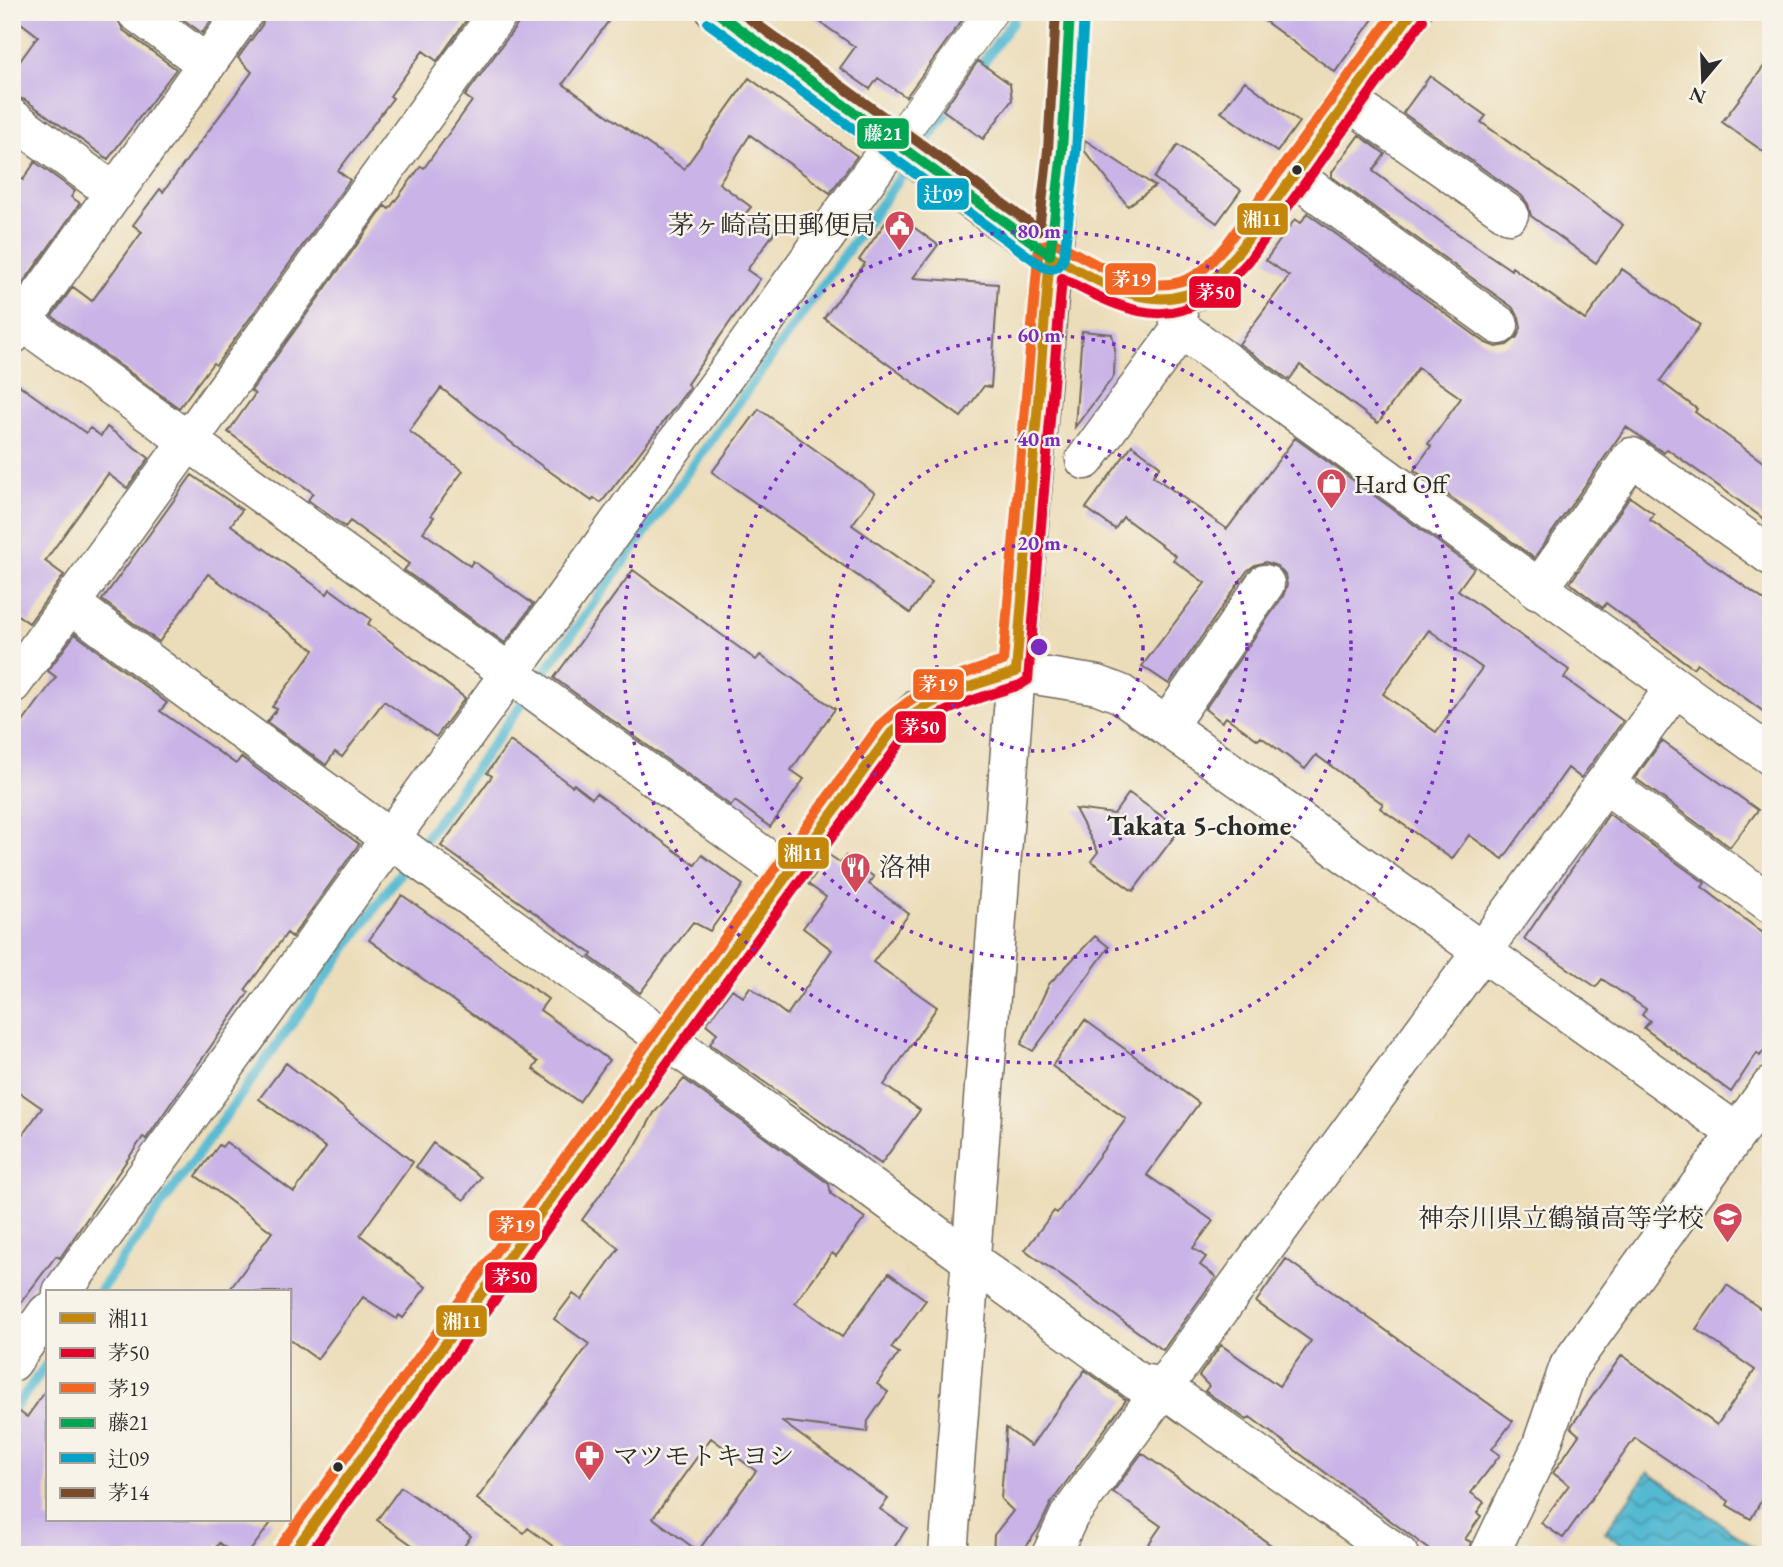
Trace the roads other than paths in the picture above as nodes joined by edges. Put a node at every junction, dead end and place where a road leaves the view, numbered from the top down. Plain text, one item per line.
1 (136, 12) edge
2 (244, 12) edge
3 (499, 12) edge
4 (716, 12) edge
5 (991, 12) edge
6 (1070, 12) edge
7 (1412, 12) edge
8 (207, 64) junction
9 (1348, 101) junction
10 (12, 118) edge
11 (906, 145) junction
12 (1294, 176) junction
13 (115, 193) junction
14 (1509, 215) dead end
15 (1050, 255) junction
16 (1177, 316) junction
17 (16, 323) edge
18 (1499, 325) dead end
19 (188, 442) junction
20 (1085, 460) dead end
21 (1771, 556) edge
22 (1265, 584) dead end
23 (1538, 590) junction
24 (71, 604) junction
25 (1016, 672) junction
26 (522, 683) junction
27 (12, 684) edge
28 (1675, 687) junction
29 (1167, 726) junction
30 (1771, 756) edge
31 (1618, 793) dead end
32 (401, 849) junction
33 (788, 874) junction
34 (1771, 904) edge
35 (1482, 951) junction
36 (666, 1038) junction
37 (1771, 1086) edge
38 (1737, 1133) junction
39 (970, 1259) junction
40 (64, 1290) edge
41 (46, 1314) edge
42 (12, 1362) edge
43 (1162, 1387) junction
44 (290, 1555) edge
45 (948, 1555) edge
46 (1051, 1555) edge
47 (1399, 1555) edge
48 (1489, 1555) edge

1 - 8 street
2 - 8 street
3 - 19 street
4 - 11 street
5 - 11 street
6 - 15 main road
7 - 9 street
8 - 13 street
9 - 12 street
9 - 14 street
10 - 13 street
11 - 15 street
11 - 26 street
12 - 16 street
12 - 18 street
13 - 17 street
15 - 16 street
15 - 25 main road
16 - 20 street
16 - 23 street
17 - 19 street
19 - 24 street
19 - 26 street
21 - 23 street
22 - 29 street
23 - 28 street
24 - 27 street
24 - 32 street
25 - 29 street
25 - 33 main road
25 - 39 street
26 - 32 street
26 - 33 street
28 - 30 street
28 - 35 street
29 - 35 street
31 - 34 street
32 - 36 street
32 - 40 street
33 - 36 main road
35 - 38 street
35 - 43 street
36 - 39 street
36 - 44 main road
37 - 38 street
38 - 48 street
39 - 43 street
39 - 45 street
41 - 42 street
43 - 46 street
43 - 47 street

